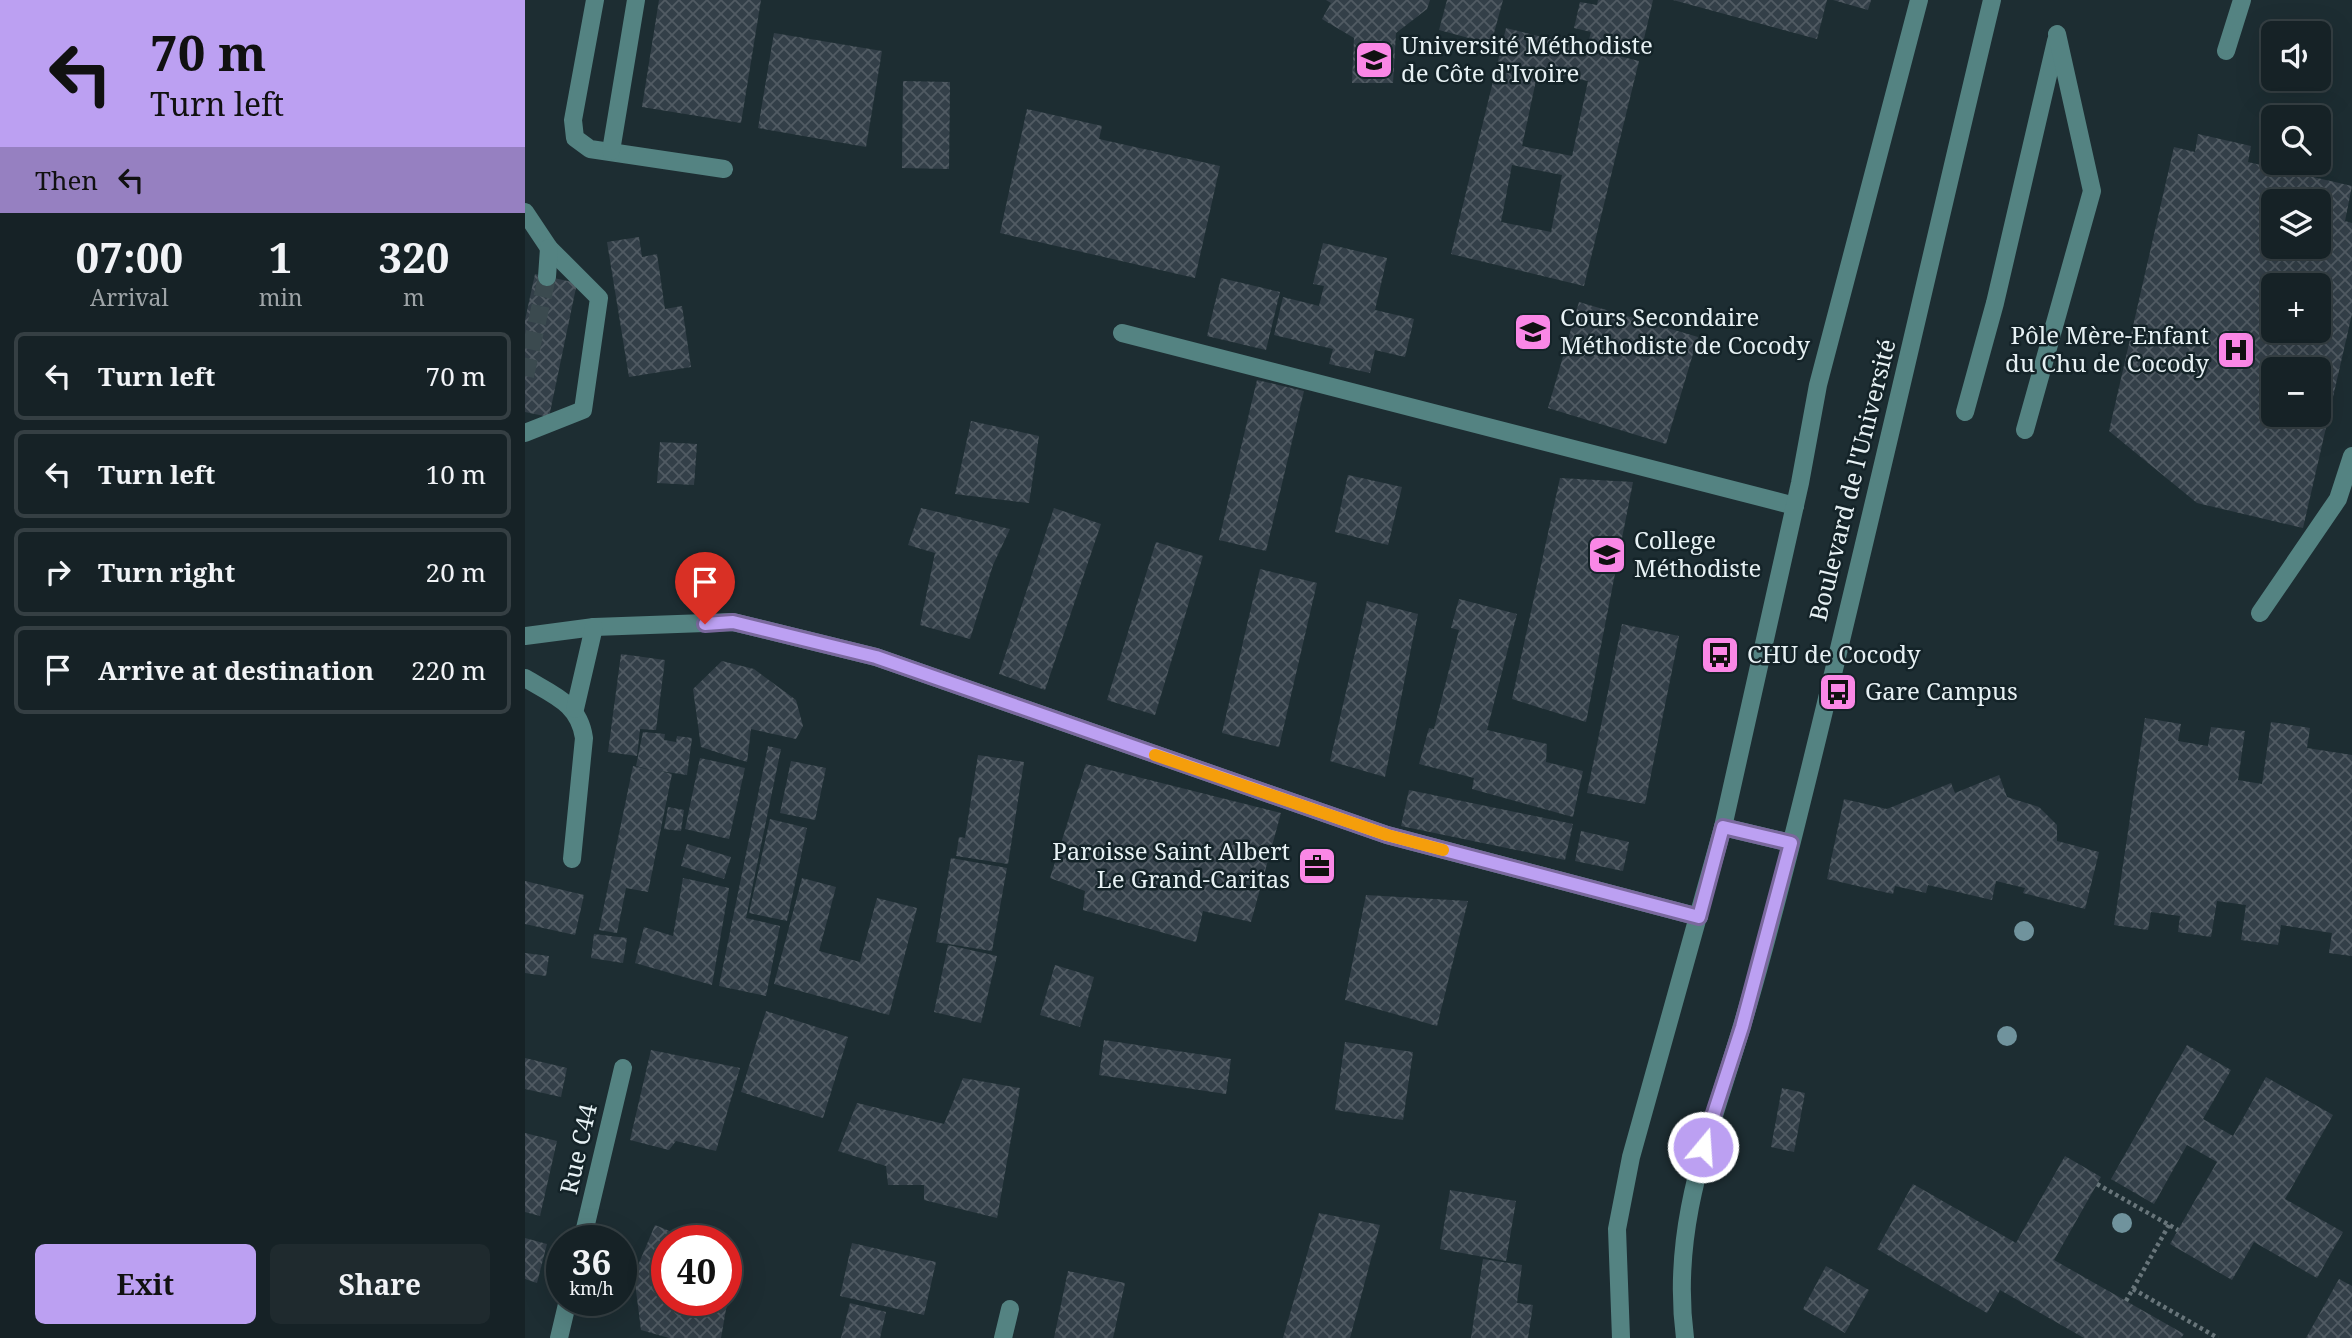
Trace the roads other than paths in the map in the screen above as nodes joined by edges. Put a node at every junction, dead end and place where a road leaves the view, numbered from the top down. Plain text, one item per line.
1 (595, 0) edge
2 (636, 0) edge
3 (1919, 0) edge
4 (1992, 0) edge
5 (2242, 0) edge
6 (2226, 51) dead end
7 (611, 151) junction
8 (724, 169) dead end
9 (525, 212) edge
10 (549, 248) junction
11 (547, 276) tunnel mouth
12 (1122, 333) dead end
13 (1965, 412) dead end
14 (2025, 430) dead end
15 (525, 433) edge
16 (2352, 456) edge
17 (1795, 506) junction
18 (2260, 613) dead end
19 (594, 627) junction
20 (525, 636) edge
21 (525, 678) edge
22 (575, 709) junction
23 (1723, 827) junction
24 (1791, 843) junction
25 (572, 859) dead end
26 (1699, 917) junction
27 (623, 1068) dead end
28 (586, 1225) edge
29 (1010, 1309) dead end
30 (564, 1316) edge
31 (559, 1338) edge
32 (1003, 1338) edge
33 (1621, 1338) edge
34 (1685, 1338) edge

1 - 7 street
2 - 7 street
3 - 17 street, Boulevard de l'Université
4 - 24 street, Boulevard de l'Université
5 - 6 street
7 - 8 street
9 - 10 street
10 - 11 street
10 - 15 street
12 - 17 street
13 - 14 street
16 - 18 street
17 - 23 street, Boulevard de l'Université
19 - 20 street
19 - 22 street
19 - 26 street
21 - 22 street
22 - 25 street
23 - 24 street
23 - 26 street, Boulevard de l'Université
24 - 34 street, Boulevard de l'Université
26 - 33 street, Boulevard de l'Université
27 - 28 street, Rue C44
29 - 32 street
30 - 31 street

